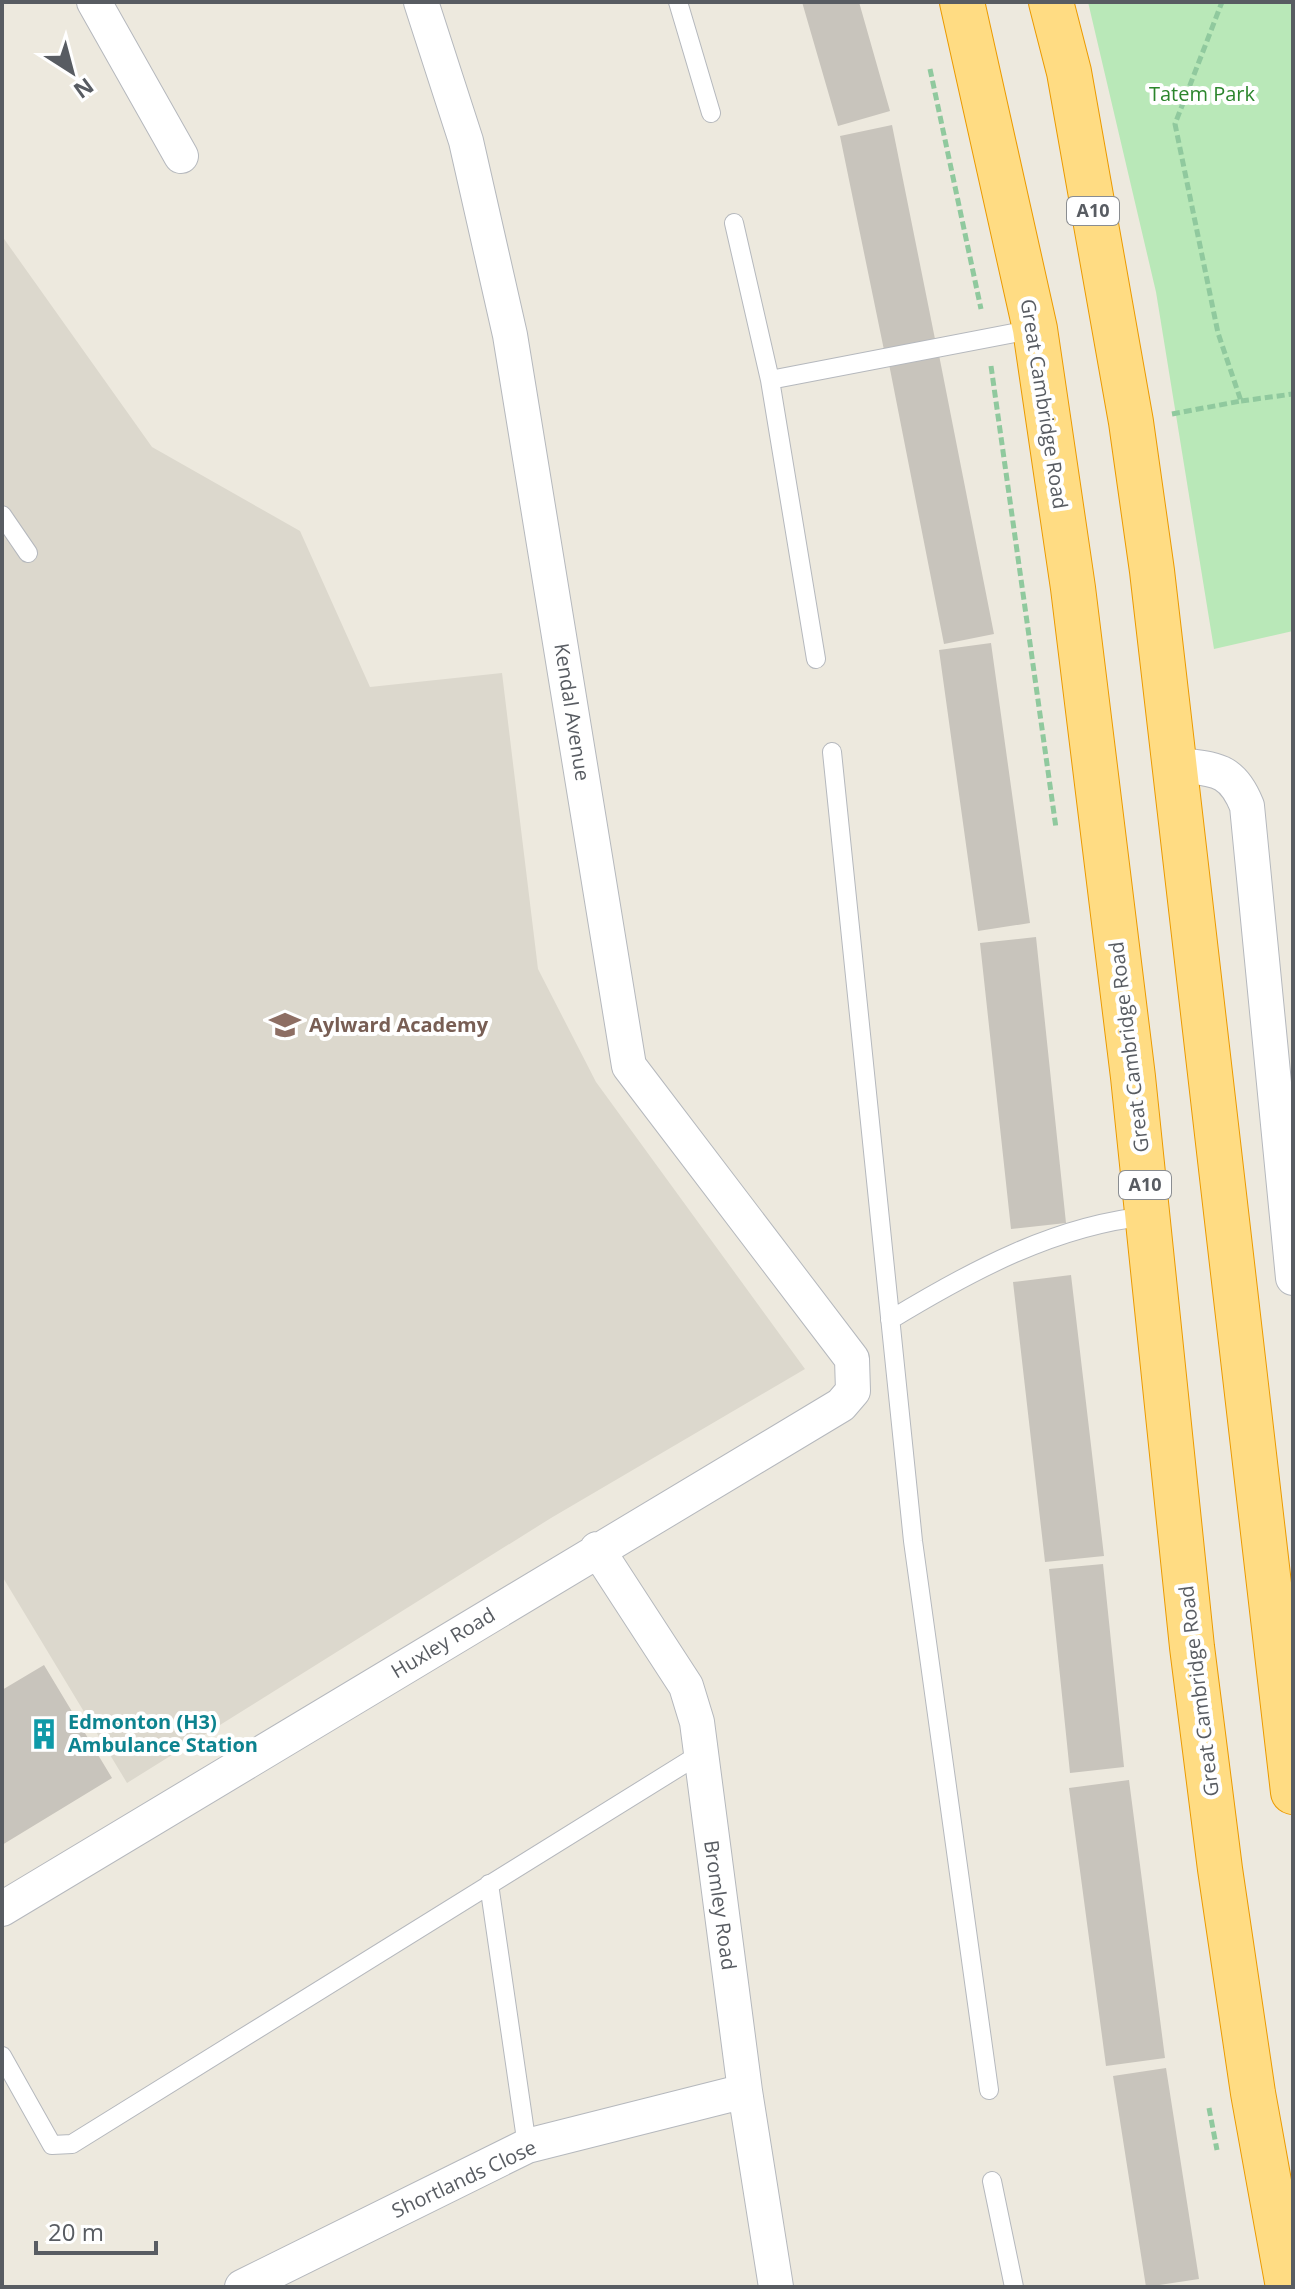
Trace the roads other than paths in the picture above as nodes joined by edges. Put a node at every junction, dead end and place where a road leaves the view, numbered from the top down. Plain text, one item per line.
1 (94, 2) edge
2 (421, 2) edge
3 (678, 2) edge
4 (962, 2) edge
5 (1051, 2) edge
6 (711, 113) dead end
7 (181, 156) dead end
8 (734, 223) dead end
9 (1035, 329) junction
10 (770, 380) junction
11 (2, 515) edge
12 (28, 553) dead end
13 (816, 659) dead end
14 (832, 752) dead end
15 (1175, 764) junction
16 (1149, 1216) junction
17 (1293, 1278) edge
18 (890, 1320) junction
19 (852, 1359) joint
20 (597, 1549) junction
21 (700, 1754) junction
22 (1293, 1792) edge
23 (489, 1884) junction
24 (2, 1909) edge
25 (2, 2056) edge
26 (989, 2090) dead end
27 (745, 2091) junction
28 (527, 2146) junction
29 (992, 2181) dead end
30 (242, 2287) edge
31 (776, 2287) edge
32 (1014, 2287) edge
33 (1288, 2287) edge

1 - 7 street
2 - 19 street, Kendal Avenue
3 - 6 lane
4 - 9 highway, Great Cambridge Road / A10
5 - 15 highway, A10
8 - 10 lane
9 - 10 lane
9 - 16 highway, Great Cambridge Road / A10
10 - 13 lane
11 - 12 lane
14 - 18 lane
15 - 17 street
15 - 22 highway, A10
16 - 18 lane
16 - 33 highway, Great Cambridge Road / A10
18 - 26 lane
19 - 20 street, Huxley Road
20 - 21 street, Bromley Road
20 - 24 street, Huxley Road
21 - 23 lane
21 - 27 street, Bromley Road
23 - 25 lane
23 - 28 lane
27 - 28 street, Shortlands Close
27 - 31 street, Bromley Road
28 - 30 street, Shortlands Close
29 - 32 lane

